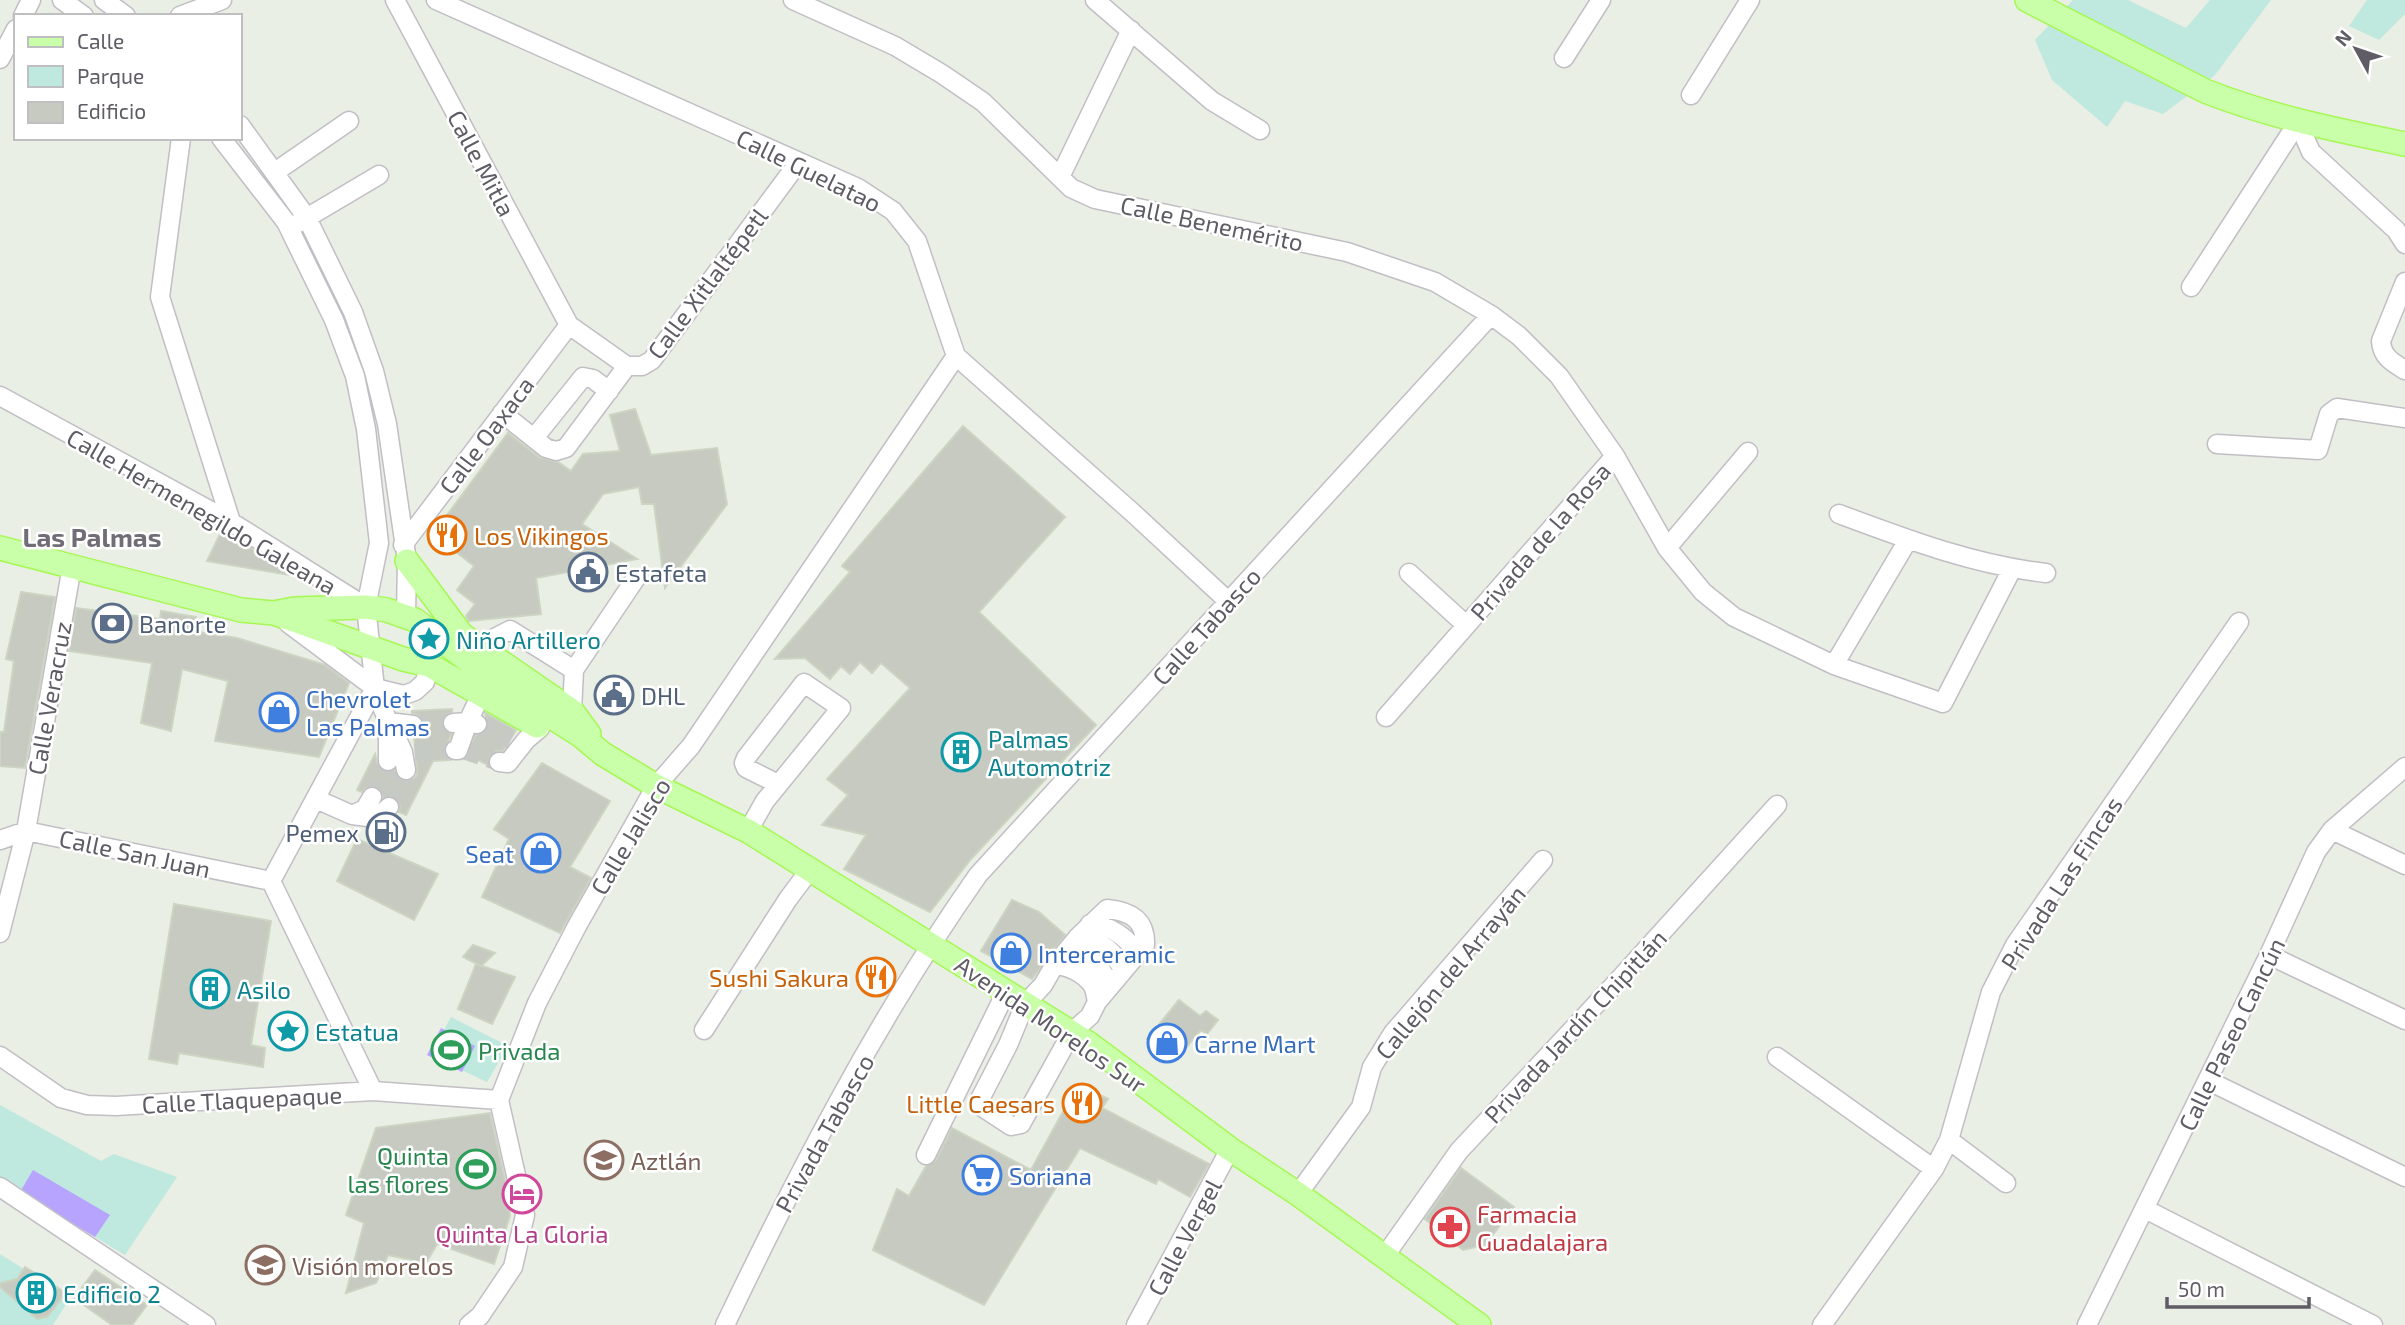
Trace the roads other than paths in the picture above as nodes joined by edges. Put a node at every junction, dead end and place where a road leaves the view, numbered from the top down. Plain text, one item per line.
1 (62, 0) edge
2 (104, 0) edge
3 (222, 0) edge
4 (395, 0) edge
5 (436, 0) edge
6 (793, 0) edge
7 (1095, 0) edge
8 (1601, 0) edge
9 (1750, 0) edge
10 (2027, 0) edge
11 (82, 14) edge
12 (123, 14) edge
13 (185, 14) edge
14 (1131, 30) junction
15 (14, 33) edge
16 (1564, 58) dead end
17 (0, 59) edge
18 (1691, 95) dead end
19 (349, 121) dead end
20 (2298, 122) junction
21 (242, 128) edge
22 (1260, 130) dead end
23 (181, 140) edge
24 (223, 140) edge
25 (2405, 144) edge
26 (797, 163) junction
27 (275, 172) junction
28 (379, 175) dead end
29 (1060, 177) junction
30 (307, 218) junction
31 (289, 227) junction
32 (2405, 244) edge
33 (2405, 282) edge
34 (2191, 288) dead end
35 (1491, 316) junction
36 (569, 325) junction
37 (956, 356) junction
38 (627, 366) junction
39 (2405, 370) edge
40 (609, 391) junction
41 (0, 396) edge
42 (502, 413) junction
43 (2405, 418) edge
44 (534, 438) junction
45 (2217, 444) dead end
46 (1748, 452) dead end
47 (1615, 456) junction
48 (1839, 514) dead end
49 (231, 522) junction
50 (1908, 540) junction
51 (0, 548) edge
52 (1667, 548) junction
53 (405, 553) junction
54 (72, 566) junction
55 (2012, 569) junction
56 (1409, 573) dead end
57 (2046, 573) dead end
58 (636, 578) dead end
59 (1229, 602) junction
60 (366, 607) junction
61 (274, 613) junction
62 (414, 620) junction
63 (2239, 622) dead end
64 (1466, 625) junction
65 (477, 647) junction
66 (372, 648) junction
67 (429, 665) junction
68 (1834, 665) junction
69 (575, 670) junction
70 (375, 688) junction
71 (481, 694) junction
72 (572, 710) junction
73 (1386, 716) dead end
74 (388, 722) junction
75 (413, 725) tunnel mouth
76 (526, 736) junction
77 (459, 750) dead end
78 (603, 754) junction
79 (403, 759) dead end
80 (499, 762) dead end
81 (2405, 767) edge
82 (778, 784) junction
83 (656, 786) junction
84 (372, 797) tunnel mouth
85 (316, 799) junction
86 (1777, 805) dead end
87 (389, 807) dead end
88 (352, 815) junction
89 (2332, 830) junction
90 (26, 831) junction
91 (748, 831) junction
92 (0, 840) edge
93 (1543, 860) dead end
94 (2405, 865) edge
95 (809, 871) junction
96 (271, 881) junction
97 (1084, 930) junction
98 (0, 933) edge
99 (930, 944) junction
100 (2269, 955) junction
101 (1059, 960) junction
102 (1123, 971) junction
103 (1110, 986) junction
104 (1006, 992) junction
105 (1097, 1002) junction
106 (1025, 1004) junction
107 (2405, 1020) edge
108 (704, 1030) dead end
109 (1072, 1032) junction
110 (0, 1056) edge
111 (1777, 1056) dead end
112 (2208, 1081) junction
113 (373, 1091) junction
114 (499, 1100) junction
115 (1949, 1140) junction
116 (1230, 1149) junction
117 (926, 1155) dead end
118 (1934, 1169) junction
119 (2405, 1177) edge
120 (2006, 1183) dead end
121 (0, 1187) edge
122 (1298, 1194) junction
123 (2145, 1209) junction
124 (1384, 1257) junction
125 (206, 1325) edge
126 (469, 1325) edge
127 (725, 1325) edge
128 (1136, 1325) edge
129 (1479, 1325) edge
130 (1822, 1325) edge
131 (2087, 1325) edge
132 (2372, 1325) edge

1 - 11 street
2 - 12 street
3 - 13 street
4 - 36 street, Calle Mitla
5 - 26 street, Calle Guelatao
6 - 29 street, Calle Benemérito
7 - 14 street
8 - 16 street
9 - 18 street
10 - 20 main road
14 - 22 street
14 - 29 street
15 - 17 street
19 - 27 street
20 - 25 main road
20 - 32 street
20 - 34 street
21 - 27 street
23 - 49 street
24 - 31 street
26 - 37 street, Calle Guelatao
26 - 38 street, Calle Xitlaltépetl
27 - 30 street
28 - 30 street
29 - 35 street, Calle Benemérito
30 - 31 street
30 - 53 street
31 - 60 street
33 - 39 street
35 - 47 street, Calle Benemérito
35 - 59 street, Calle Tabasco
36 - 38 street, Calle Xitlaltépetl
36 - 42 street, Calle Oaxaca
37 - 59 street, Calle Guelatao
37 - 83 street, Calle Jalisco
38 - 40 street
40 - 44 street
40 - 44 street
41 - 49 street, Calle Hermenegildo Galeana
42 - 44 street
42 - 53 street, Calle Oaxaca
43 - 45 street
46 - 52 street
47 - 52 street, Calle Benemérito
47 - 64 street, Privada de la Rosa
48 - 50 street
49 - 60 street, Calle Hermenegildo Galeana
50 - 55 street
50 - 68 street
51 - 54 main road
52 - 68 street, Calle Benemérito
53 - 62 street
53 - 65 main road
54 - 61 main road
54 - 90 street, Calle Veracruz
55 - 57 street
55 - 68 street, Calle Benemérito
56 - 64 street, Privada de la Rosa
58 - 69 street
59 - 99 street, Calle Tabasco
60 - 61 main road, Avenida Morelos Sur
60 - 62 main road, Avenida Morelos Sur
60 - 66 street, Calle Hermenegildo Galeana
61 - 66 main road, Avenida Morelos Sur
61 - 70 street
62 - 67 street
62 - 78 main road, Avenida Morelos Sur
63 - 115 street, Privada Las Fincas
64 - 73 street, Privada de la Rosa
65 - 69 street
65 - 72 main road
66 - 67 main road, Avenida Morelos Sur
66 - 70 street, Calle Hermenegildo Galeana
67 - 70 street
67 - 71 main road, Avenida Morelos Sur
69 - 72 street
70 - 74 street, Calle Hermenegildo Galeana
70 - 85 street
71 - 76 main road, Avenida Morelos Sur
71 - 77 street
72 - 78 main road
74 - 75 street
74 - 79 street
76 - 78 main road, Avenida Morelos Sur
76 - 80 street
78 - 83 main road, Avenida Morelos Sur
81 - 89 street, Calle Paseo Cancún
82 - 82 street
82 - 91 street
83 - 91 main road, Avenida Morelos Sur
83 - 114 street, Calle Jalisco
84 - 88 street
85 - 88 street
85 - 96 street
86 - 124 street, Privada Jardín Chipitlán
87 - 88 street
89 - 94 street
89 - 100 street, Calle Paseo Cancún
90 - 92 street, Calle San Juan
90 - 96 street, Calle San Juan
90 - 98 street, Calle Veracruz
91 - 95 main road, Avenida Morelos Sur
93 - 122 street, Callejón del Arrayán
95 - 99 main road, Avenida Morelos Sur
95 - 108 street
96 - 113 street
97 - 101 street
97 - 102 street
97 - 102 street
99 - 104 main road, Avenida Morelos Sur
99 - 127 street, Privada Tabasco
100 - 107 street
100 - 112 street, Calle Paseo Cancún
101 - 103 street
101 - 105 street
101 - 106 street
102 - 103 street
103 - 105 street
104 - 106 main road, Avenida Morelos Sur
104 - 117 street
105 - 109 street
106 - 109 main road, Avenida Morelos Sur
106 - 109 street
109 - 116 main road, Avenida Morelos Sur
110 - 113 street, Calle Tlaquepaque
111 - 118 street
112 - 119 street
112 - 123 street, Calle Paseo Cancún
113 - 114 street, Calle Tlaquepaque
114 - 126 street
115 - 118 street, Privada Las Fincas
115 - 120 street
116 - 122 main road, Avenida Morelos Sur
116 - 128 street, Calle Vergel
118 - 130 street, Privada Las Fincas
121 - 125 street
122 - 124 main road, Avenida Morelos Sur
123 - 131 street, Calle Paseo Cancún
123 - 132 street
124 - 129 main road, Avenida Morelos Sur

